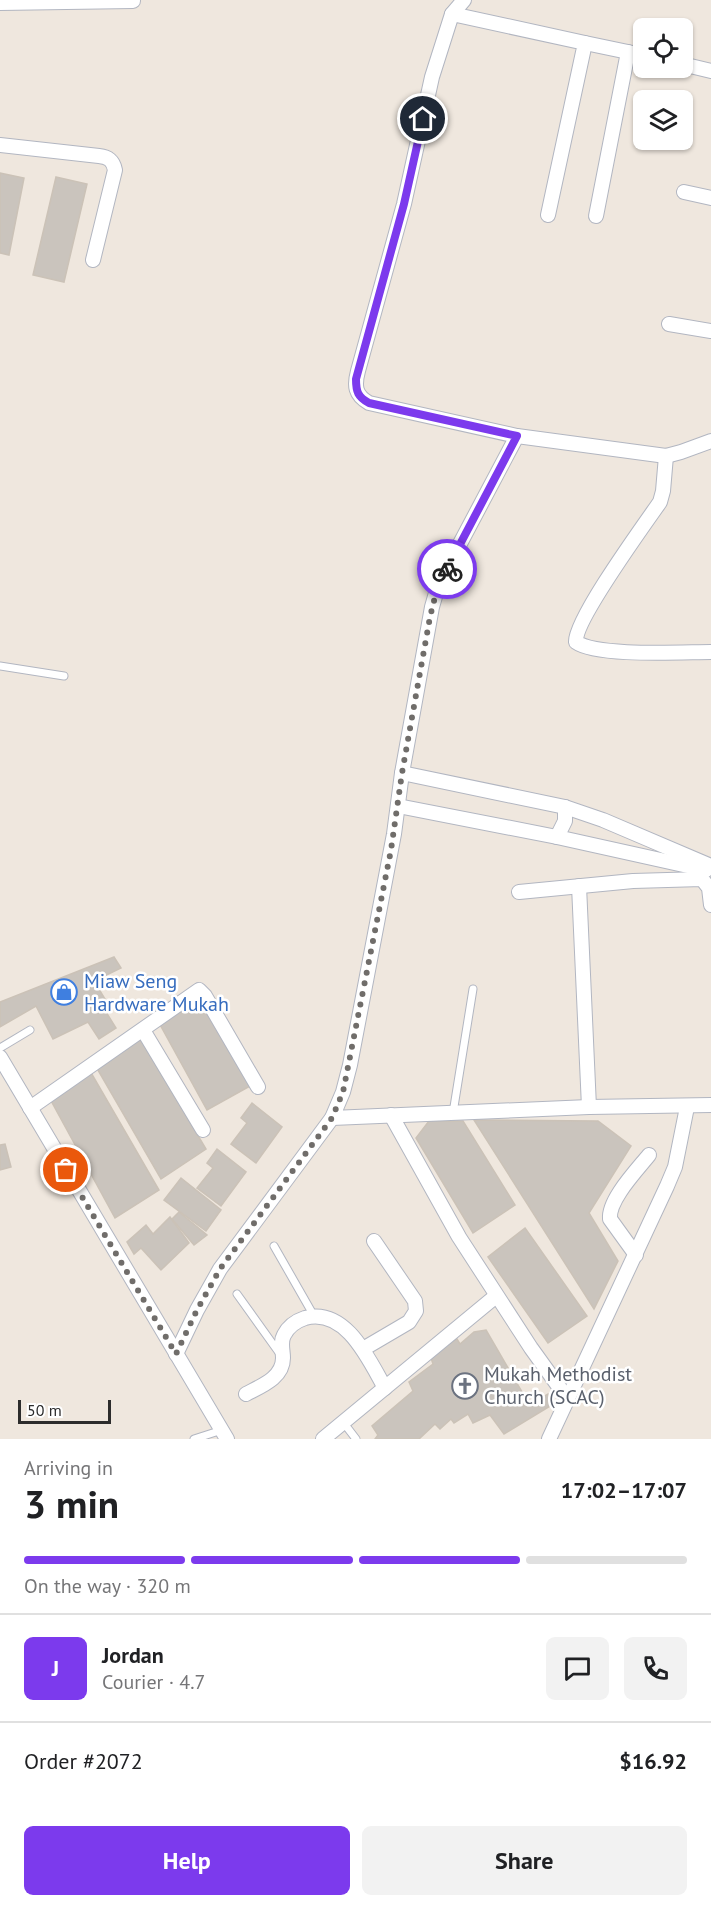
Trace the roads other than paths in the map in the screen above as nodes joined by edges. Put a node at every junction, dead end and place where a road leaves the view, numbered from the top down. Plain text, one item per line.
1 (464, 0) edge
2 (133, 1) edge
3 (0, 3) edge
4 (452, 14) junction
5 (585, 43) junction
6 (628, 52) junction
7 (633, 53) edge
8 (693, 67) edge
9 (711, 71) edge
10 (0, 145) edge
11 (684, 192) dead end
12 (711, 198) edge
13 (548, 215) dead end
14 (596, 216) dead end
15 (93, 260) dead end
16 (669, 324) dead end
17 (711, 331) edge
18 (517, 436) junction
19 (711, 441) edge
20 (666, 456) junction
21 (711, 652) edge
22 (0, 666) edge
23 (64, 676) dead end
24 (402, 773) junction
25 (398, 806) junction
26 (565, 807) junction
27 (557, 837) junction
28 (711, 866) edge
29 (711, 871) edge
30 (579, 886) junction
31 (519, 892) dead end
32 (711, 905) edge
33 (473, 989) dead end
34 (30, 1030) dead end
35 (143, 1030) junction
36 (0, 1048) edge
37 (0, 1057) edge
38 (258, 1087) dead end
39 (711, 1105) edge
40 (589, 1107) junction
41 (687, 1107) junction
42 (30, 1108) junction
43 (453, 1113) junction
44 (392, 1115) junction
45 (332, 1118) junction
46 (202, 1130) dead end
47 (649, 1155) dead end
48 (374, 1240) dead end
49 (274, 1246) dead end
50 (636, 1255) junction
51 (237, 1294) dead end
52 (496, 1296) junction
53 (314, 1316) junction
54 (363, 1349) junction
55 (176, 1354) junction
56 (283, 1359) junction
57 (385, 1388) junction
58 (246, 1394) dead end
59 (567, 1398) junction
60 (343, 1422) junction
61 (224, 1434) edge
62 (194, 1439) edge
63 (323, 1439) edge
64 (356, 1439) edge
65 (549, 1439) edge

1 - 4 street
2 - 3 street
4 - 5 street
4 - 18 street
5 - 6 street
5 - 13 street
6 - 7 street
6 - 14 street
8 - 9 street
10 - 15 street
11 - 12 street
16 - 17 street
18 - 20 street
18 - 24 street
19 - 20 street
20 - 21 street
22 - 23 lane
24 - 25 street
24 - 26 street
25 - 27 street
25 - 45 street
26 - 27 street
26 - 28 street
27 - 29 street
30 - 31 street
30 - 32 street
30 - 40 street
33 - 43 lane
34 - 36 lane
35 - 38 street
35 - 42 street
35 - 46 street
37 - 42 street
39 - 41 street
40 - 41 street
40 - 43 street
41 - 50 street
42 - 55 street
43 - 44 street
44 - 45 street
44 - 52 street
45 - 55 street
47 - 50 street
48 - 54 street
49 - 53 lane
50 - 59 street
51 - 56 lane
52 - 57 street
52 - 59 street
53 - 54 street
53 - 56 street
54 - 57 street
55 - 61 street
56 - 58 street
57 - 60 street
59 - 65 street
60 - 63 street
60 - 64 lane
61 - 62 lane

